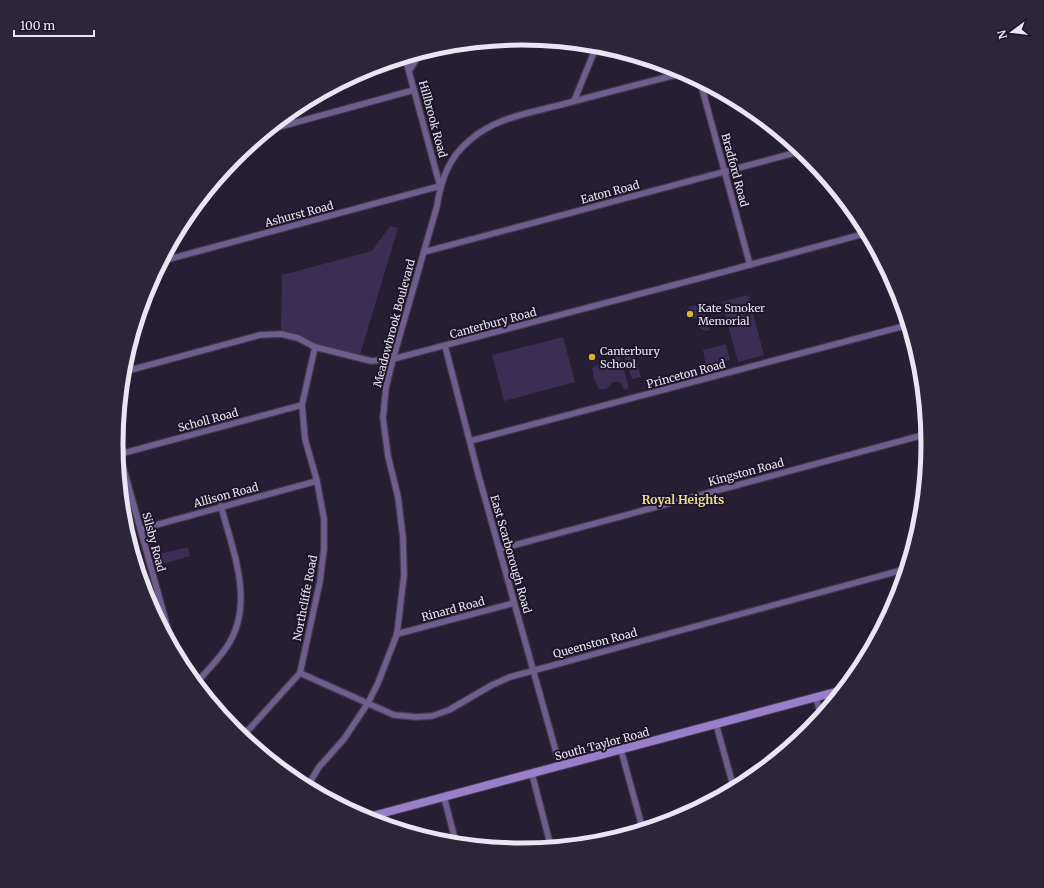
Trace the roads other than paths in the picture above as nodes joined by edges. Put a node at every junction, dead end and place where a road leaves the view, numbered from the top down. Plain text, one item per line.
1 (595, 52) edge
2 (416, 60) edge
3 (407, 62) edge
4 (409, 71) junction
5 (674, 75) edge
6 (702, 88) edge
7 (414, 90) junction
8 (574, 101) junction
9 (279, 127) edge
10 (795, 153) edge
11 (725, 172) junction
12 (440, 186) junction
13 (862, 234) edge
14 (424, 252) junction
15 (169, 258) edge
16 (750, 265) junction
17 (903, 326) edge
18 (445, 346) junction
19 (315, 347) junction
20 (393, 359) junction
21 (130, 370) edge
22 (302, 405) junction
23 (921, 436) edge
24 (470, 441) junction
25 (123, 453) edge
26 (124, 468) edge
27 (316, 481) junction
28 (221, 506) junction
29 (141, 529) junction
30 (500, 549) junction
31 (900, 571) edge
32 (514, 602) junction
33 (160, 612) edge
34 (397, 634) junction
35 (533, 670) junction
36 (300, 673) junction
37 (200, 679) edge
38 (835, 692) edge
39 (816, 697) junction
40 (368, 703) junction
41 (819, 710) edge
42 (716, 724) junction
43 (246, 732) edge
44 (621, 750) junction
45 (560, 766) junction
46 (532, 774) junction
47 (310, 782) edge
48 (732, 783) edge
49 (444, 798) junction
50 (376, 815) edge
51 (641, 825) edge
52 (454, 837) edge
53 (550, 842) edge

1 - 8 street
2 - 4 street
3 - 4 street, Hillbrook Road
4 - 7 street, Hillbrook Road
5 - 8 street
6 - 11 street, Bradford Road
7 - 9 street
7 - 12 street, Hillbrook Road
8 - 12 street, Meadowbrook Boulevard
10 - 11 street, Eaton Road
11 - 14 street, Eaton Road
11 - 16 street, Bradford Road
12 - 14 street, Meadowbrook Boulevard
12 - 15 street, Ashurst Road
13 - 16 street, Canterbury Road
14 - 20 street, Meadowbrook Boulevard
16 - 18 street, Canterbury Road
17 - 24 street, Princeton Road
18 - 20 street, Canterbury Road
18 - 24 street, East Scarborough Road
19 - 20 street, Canterbury Road
19 - 21 street, Canterbury Road
19 - 22 street, Northcliffe Road
20 - 34 street, Meadowbrook Boulevard
22 - 25 street, Scholl Road
22 - 27 street, Northcliffe Road
23 - 30 street, Kingston Road
24 - 30 street, East Scarborough Road
26 - 29 street, Silsby Road
27 - 28 street, Allison Road
27 - 36 street, Northcliffe Road
28 - 29 street, Allison Road
28 - 37 street
29 - 33 street, Silsby Road
30 - 32 street, East Scarborough Road
31 - 35 street, Queenston Road
32 - 34 street, Rinard Road
32 - 35 street, East Scarborough Road
34 - 40 street, Meadowbrook Boulevard
35 - 40 street, Queenston Road
35 - 45 street, East Scarborough Road
36 - 40 street, Queenston Road
36 - 43 street, Northcliffe Road
38 - 39 main road, South Taylor Road
39 - 41 street
39 - 42 main road, South Taylor Road
40 - 47 street, Meadowbrook Boulevard
42 - 44 main road, South Taylor Road
42 - 48 street
44 - 45 main road, South Taylor Road
44 - 51 street
45 - 46 main road, South Taylor Road
46 - 49 main road, South Taylor Road
46 - 53 street
49 - 50 main road, South Taylor Road
49 - 52 street

